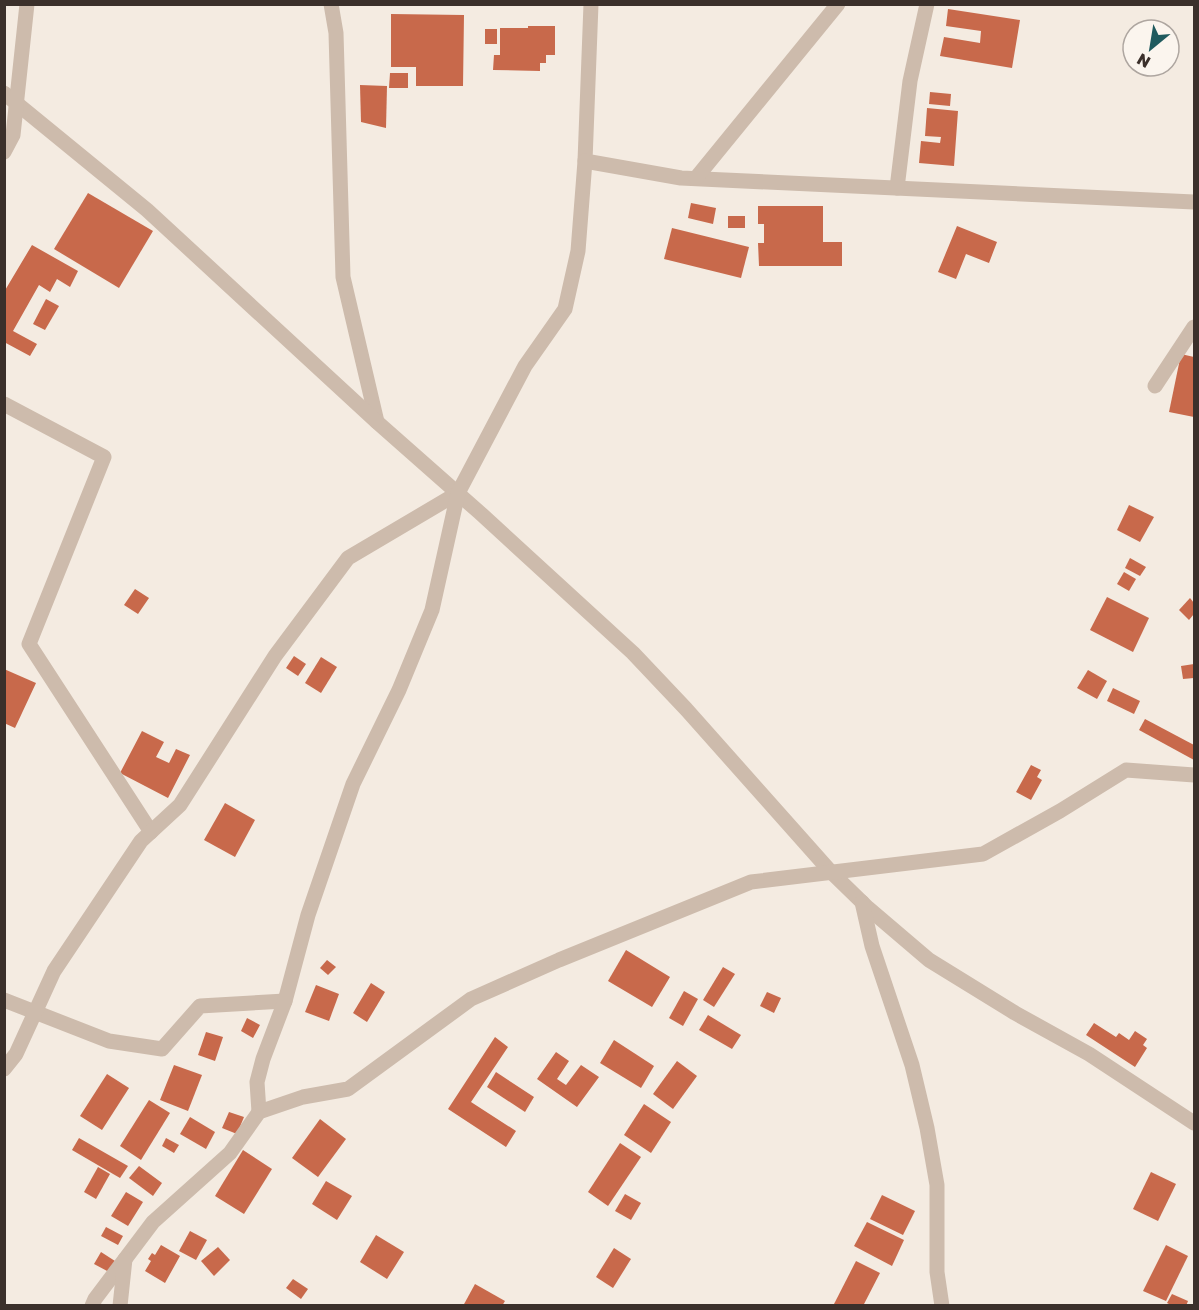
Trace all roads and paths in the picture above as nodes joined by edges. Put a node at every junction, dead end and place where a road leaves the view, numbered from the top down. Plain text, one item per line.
1 (27, 4) edge
2 (331, 4) edge
3 (591, 4) edge
4 (838, 4) edge
5 (927, 4) edge
6 (10, 98) edge
7 (4, 152) edge
8 (585, 161) junction
9 (696, 178) junction
10 (897, 188) junction
11 (1194, 202) edge
12 (1194, 327) edge
13 (1155, 386) dead end
14 (4, 404) edge
15 (377, 422) junction
16 (458, 493) junction
17 (1194, 775) edge
18 (151, 832) junction
19 (830, 871) junction
20 (862, 902) junction
21 (4, 1000) edge
22 (285, 1000) junction
23 (36, 1011) junction
24 (4, 1069) edge
25 (259, 1113) junction
26 (1194, 1123) edge
27 (125, 1259) junction
28 (92, 1305) edge
29 (120, 1305) edge
30 (942, 1305) edge

1 - 6 street
2 - 15 street
3 - 8 street
4 - 9 street
5 - 10 street
6 - 7 street
6 - 15 street
8 - 9 street
8 - 16 street
9 - 10 street
10 - 11 street
12 - 13 street
14 - 18 street
15 - 16 street
16 - 18 street
16 - 19 street
16 - 22 street
17 - 19 street
18 - 23 street
19 - 20 street
19 - 25 street
20 - 26 street
20 - 30 street
21 - 23 street
22 - 23 street
22 - 25 street
23 - 24 street
25 - 27 street
27 - 28 street
27 - 29 street

